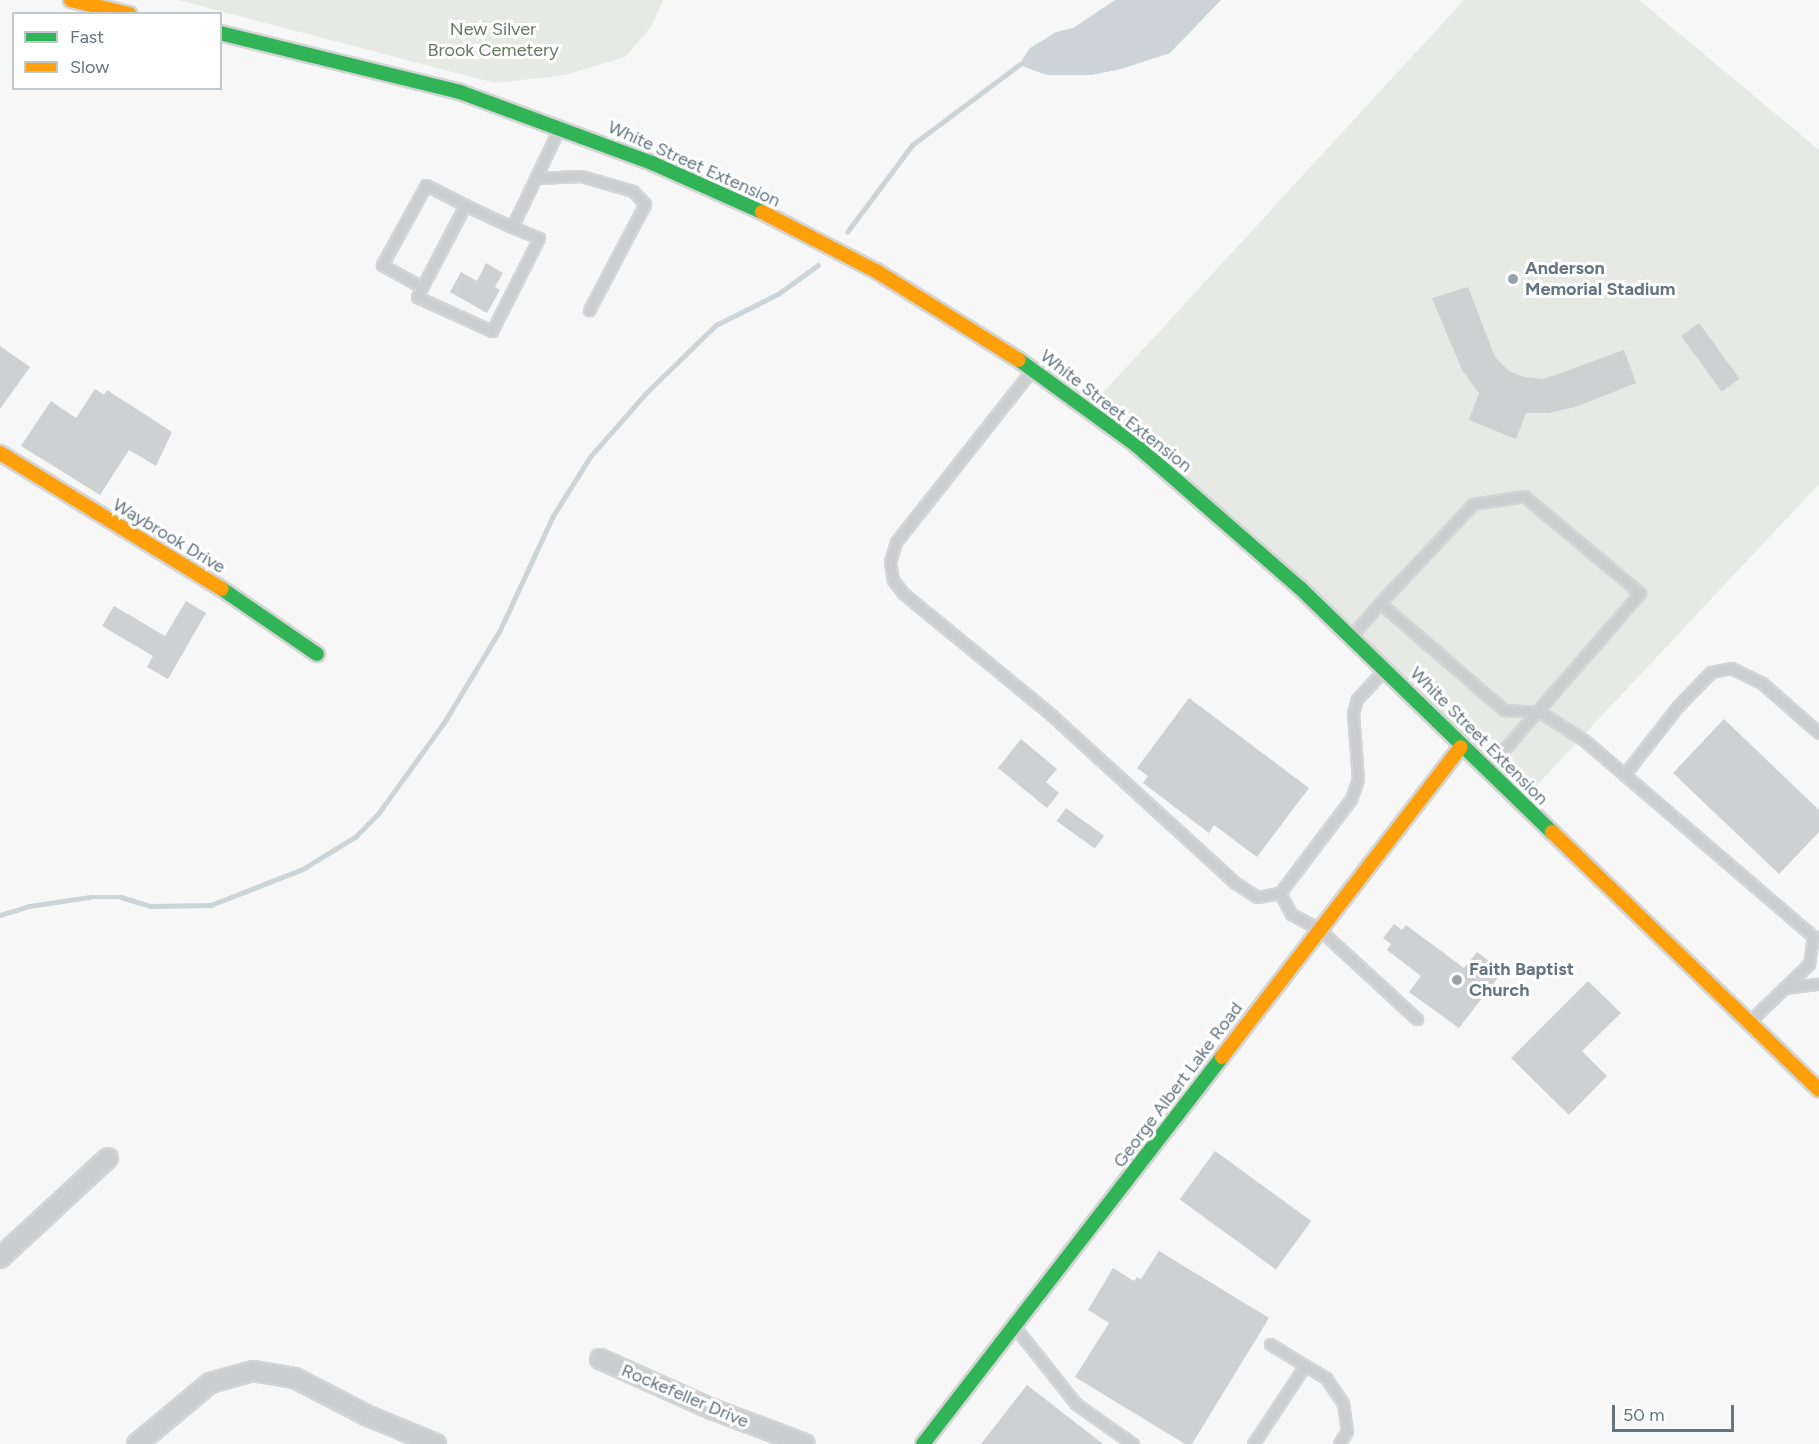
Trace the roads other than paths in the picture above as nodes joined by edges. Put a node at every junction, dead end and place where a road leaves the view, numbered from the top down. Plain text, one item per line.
1 (71, 0) edge
2 (121, 12) edge
3 (222, 33) edge
4 (560, 126) junction
5 (536, 178) junction
6 (465, 205) junction
7 (512, 227) junction
8 (422, 287) junction
9 (588, 310) dead end
10 (1033, 369) junction
11 (0, 453) edge
12 (1380, 603) junction
13 (1351, 637) junction
14 (317, 654) dead end
15 (1385, 669) junction
16 (1540, 712) junction
17 (1819, 733) edge
18 (1461, 747) junction
19 (1486, 770) junction
20 (1624, 775) junction
21 (1280, 893) junction
22 (1319, 929) junction
23 (1819, 984) edge
24 (1784, 988) junction
25 (1417, 1019) dead end
26 (1749, 1022) junction
27 (1819, 1090) edge
28 (108, 1158) dead end
29 (0, 1258) edge
30 (1015, 1327) junction
31 (1270, 1344) dead end
32 (600, 1359) dead end
33 (1304, 1367) junction
34 (136, 1444) edge
35 (436, 1444) edge
36 (806, 1444) edge
37 (923, 1444) edge
38 (1133, 1444) edge
39 (1253, 1444) edge
40 (1339, 1444) edge

1 - 2 street
3 - 4 street, White Street Extension
4 - 5 lane
4 - 10 street, White Street Extension
5 - 7 lane
5 - 9 lane
6 - 7 lane
6 - 8 lane
6 - 8 lane
7 - 8 lane
10 - 13 street, White Street Extension
10 - 21 lane
11 - 14 street, Waybrook Drive
12 - 13 lane
12 - 16 lane
12 - 16 lane
13 - 15 street, White Street Extension
15 - 18 street, White Street Extension
15 - 21 lane
16 - 19 lane
16 - 20 lane
17 - 20 lane
18 - 19 street, White Street Extension
18 - 22 street, George Albert Lake Road
19 - 26 street, White Street Extension
20 - 24 lane
21 - 22 lane
22 - 25 lane
22 - 30 street, George Albert Lake Road
23 - 24 lane
24 - 26 lane
26 - 27 street, White Street Extension
28 - 29 street
30 - 37 street, George Albert Lake Road
30 - 38 lane
31 - 33 lane
32 - 36 street, Rockefeller Drive
33 - 39 lane
33 - 40 lane
34 - 35 street

